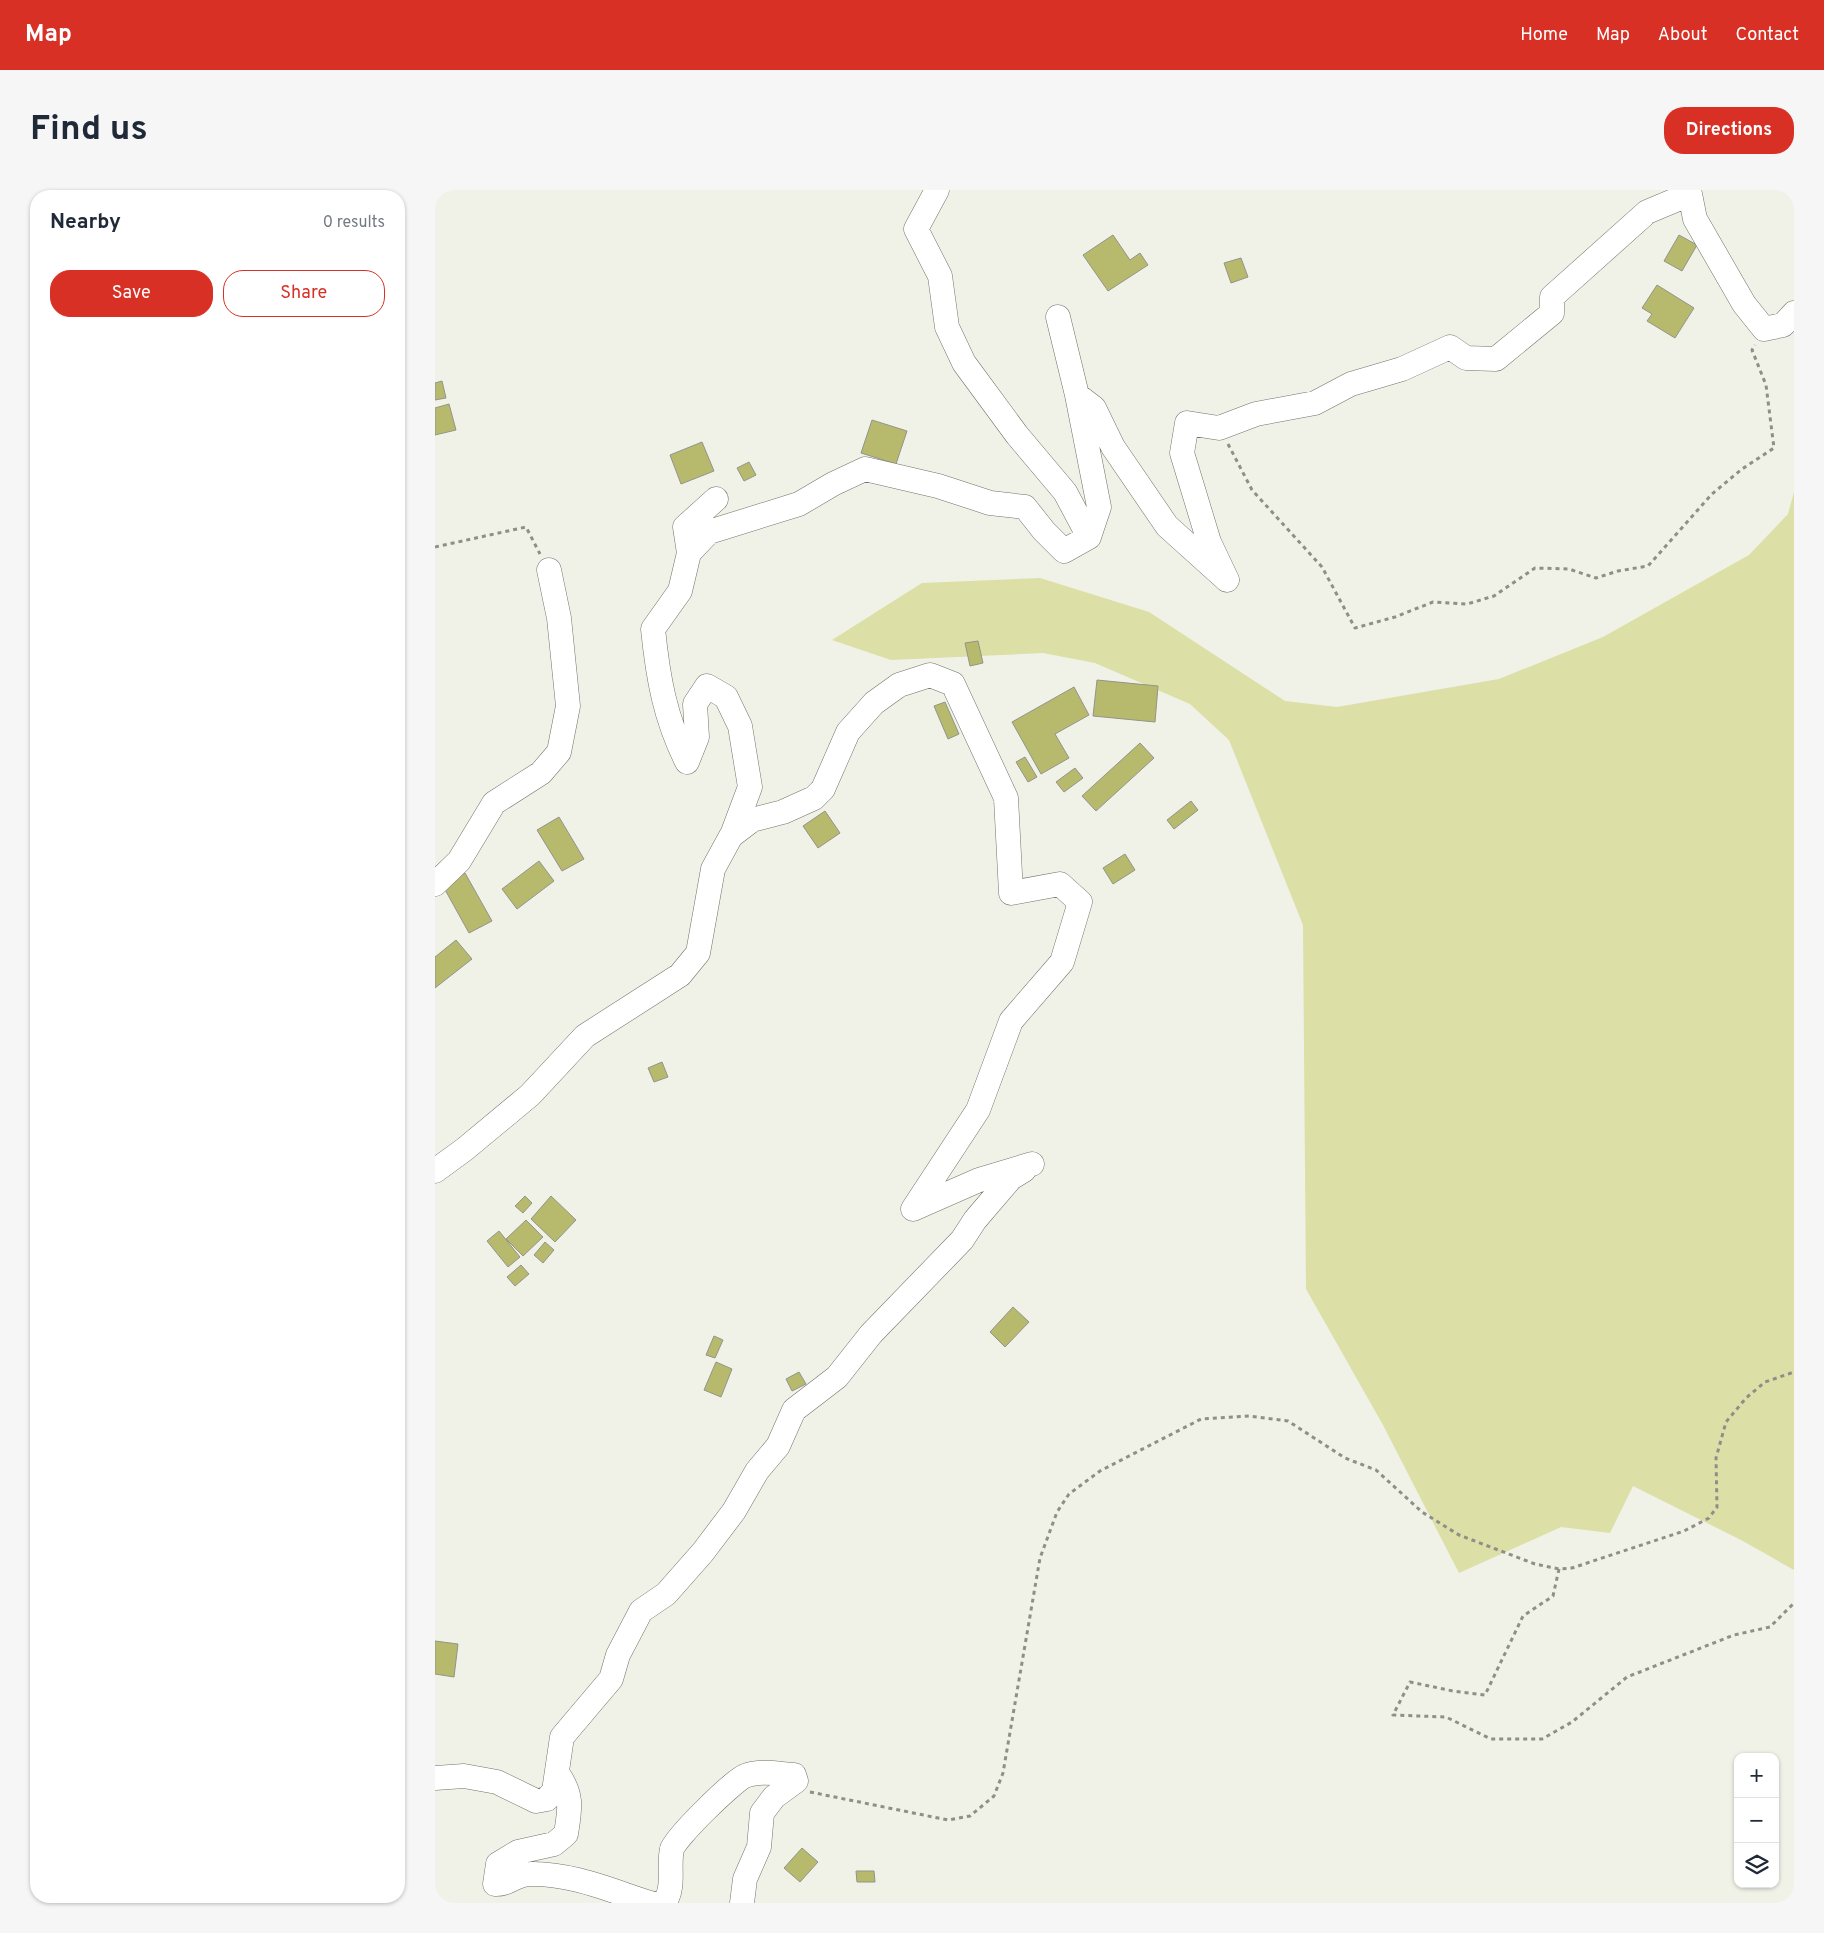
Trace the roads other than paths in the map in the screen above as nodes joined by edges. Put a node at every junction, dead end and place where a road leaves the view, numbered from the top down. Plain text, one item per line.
1 (937, 190) edge
2 (1794, 313) edge
3 (1058, 317) dead end
4 (1077, 395) junction
5 (716, 499) dead end
6 (1089, 537) junction
7 (689, 553) junction
8 (549, 570) road end
9 (731, 836) junction
10 (435, 884) edge
11 (435, 1171) edge
12 (558, 1774) junction
13 (435, 1778) edge
14 (650, 1903) edge
15 (660, 1903) edge
16 (742, 1903) edge

1 - 6 street
2 - 4 street
3 - 4 street
4 - 6 street
5 - 7 street
6 - 7 street
7 - 9 street
8 - 10 street
9 - 11 street
9 - 12 street
12 - 13 street
12 - 14 street
15 - 16 street

